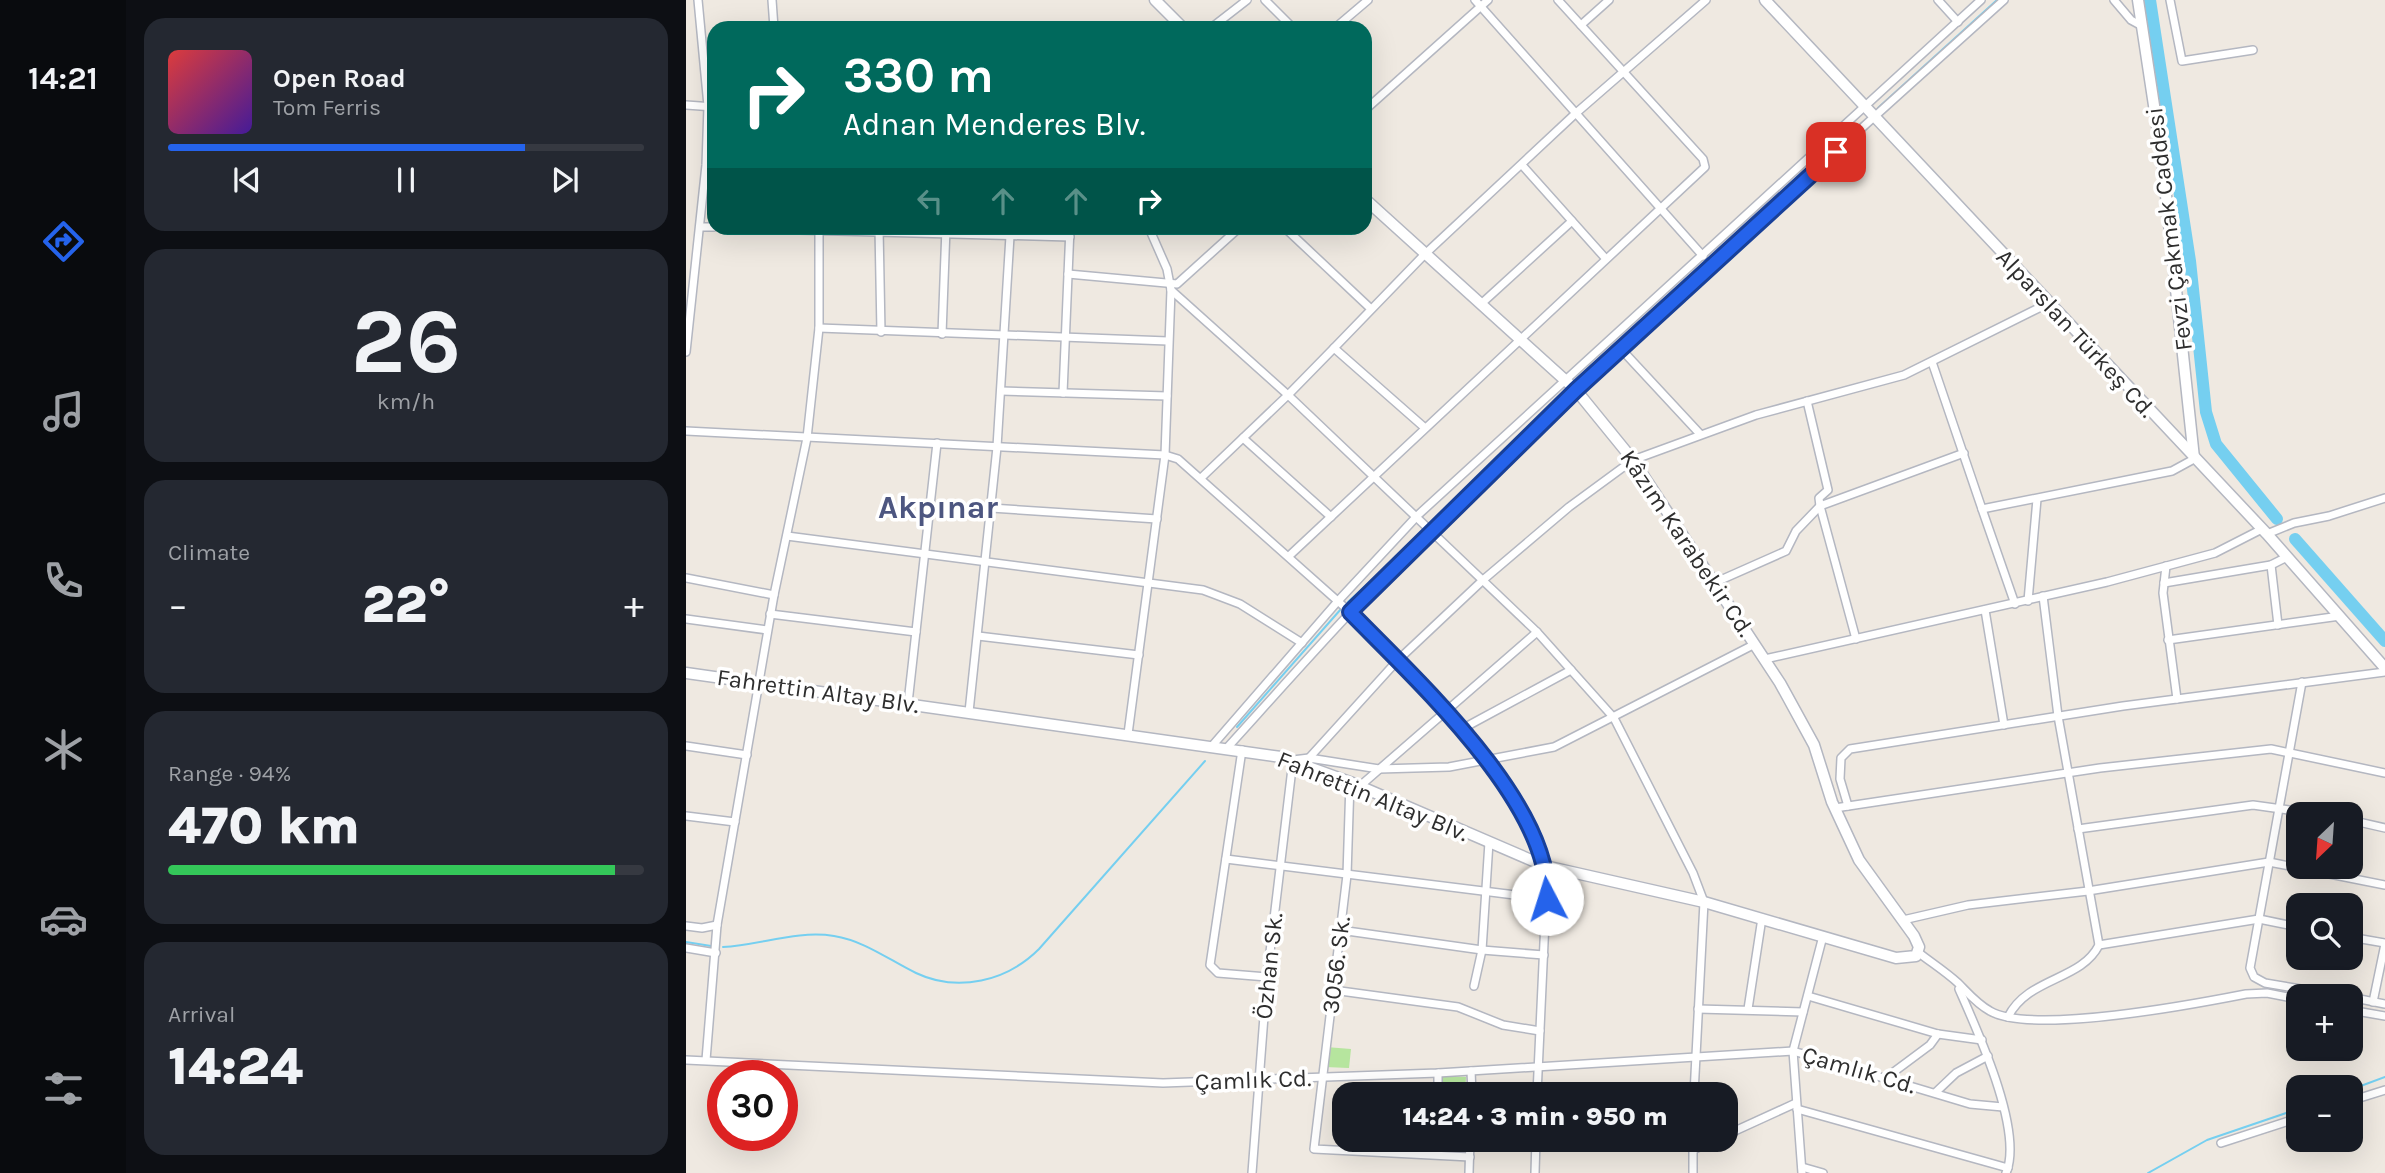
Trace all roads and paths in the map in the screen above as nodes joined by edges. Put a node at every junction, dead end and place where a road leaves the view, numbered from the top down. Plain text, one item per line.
1 (698, 0) edge
2 (772, 0) edge
3 (1155, 0) edge
4 (1247, 0) edge
5 (1265, 0) edge
6 (1368, 0) edge
7 (1488, 0) edge
8 (1558, 0) edge
9 (1609, 0) edge
10 (1706, 0) edge
11 (1765, 0) edge
12 (1938, 0) edge
13 (1981, 0) edge
14 (2004, 0) edge
15 (2115, 0) edge
16 (2138, 0) edge
17 (2170, 0) edge
18 (1478, 3) edge
19 (774, 21) edge
20 (1176, 21) edge
21 (1220, 21) edge
22 (1286, 21) edge
23 (1343, 21) edge
24 (1958, 22) junction
25 (1581, 25) junction
26 (2142, 26) junction
27 (2253, 50) dead end
28 (707, 73) edge
29 (1621, 73) junction
30 (1372, 99) edge
31 (686, 105) edge
32 (707, 106) edge
33 (1863, 106) junction
34 (1576, 114) junction
35 (1873, 118) junction
36 (1522, 165) junction
37 (707, 186) edge
38 (1372, 206) edge
39 (1663, 208) junction
40 (1572, 221) junction
41 (701, 227) junction
42 (707, 227) edge
43 (819, 235) edge
44 (879, 235) edge
45 (946, 235) edge
46 (997, 235) edge
47 (1152, 235) edge
48 (1231, 235) edge
49 (1292, 235) edge
50 (1010, 236) junction
51 (1070, 237) joint
52 (1424, 255) junction
53 (1703, 256) junction
54 (1606, 260) junction
55 (1068, 274) junction
56 (1171, 287) junction
57 (2049, 303) junction
58 (1481, 304) junction
59 (1370, 308) junction
60 (819, 328) junction
61 (881, 332) junction
62 (942, 334) junction
63 (1004, 336) junction
64 (1065, 338) junction
65 (1520, 339) junction
66 (1168, 341) junction
67 (1334, 348) junction
68 (1621, 349) junction
69 (686, 352) edge
70 (1932, 362) junction
71 (1564, 383) junction
72 (1576, 390) junction
73 (1001, 391) junction
74 (1063, 393) junction
75 (1288, 395) junction
76 (1167, 396) junction
77 (1807, 401) junction
78 (1425, 428) junction
79 (686, 432) edge
80 (1700, 434) junction
81 (807, 438) junction
82 (1243, 438) junction
83 (937, 443) junction
84 (998, 446) junction
85 (1964, 453) junction
86 (1165, 455) junction
87 (2194, 459) junction
88 (1633, 460) junction
89 (1375, 474) junction
90 (1201, 478) junction
91 (2385, 498) edge
92 (2037, 499) junction
93 (1820, 506) junction
94 (991, 509) junction
95 (1982, 509) junction
96 (1418, 515) junction
97 (1331, 517) junction
98 (1157, 519) junction
99 (1431, 529) junction
100 (2265, 532) junction
101 (787, 536) junction
102 (925, 555) junction
103 (1289, 556) junction
104 (2287, 557) junction
105 (986, 564) junction
106 (2271, 565) junction
107 (2166, 566) junction
108 (686, 578) edge
109 (1483, 580) junction
110 (1716, 582) junction
111 (1149, 583) junction
112 (2164, 583) junction
113 (774, 595) junction
114 (2043, 596) junction
115 (1338, 601) junction
116 (2028, 601) junction
117 (2015, 604) junction
118 (1985, 610) junction
119 (1350, 612) junction
120 (770, 614) junction
121 (2340, 616) junction
122 (686, 619) edge
123 (2278, 625) junction
124 (767, 630) junction
125 (916, 632) junction
126 (1537, 632) junction
127 (978, 636) junction
128 (1856, 639) junction
129 (2168, 640) junction
130 (1302, 643) junction
131 (1755, 644) junction
132 (1139, 655) junction
133 (1765, 659) junction
134 (1397, 661) junction
135 (1572, 670) junction
136 (2385, 670) edge
137 (686, 673) edge
138 (2302, 682) junction
139 (757, 684) junction
140 (2178, 699) junction
141 (908, 703) junction
142 (970, 712) junction
143 (1444, 712) junction
144 (2059, 716) junction
145 (1614, 718) junction
146 (2004, 725) junction
147 (1460, 730) junction
148 (1128, 734) junction
149 (686, 746) edge
150 (1212, 746) junction
151 (1227, 748) junction
152 (1242, 750) junction
153 (2289, 752) junction
154 (747, 755) junction
155 (1309, 758) junction
156 (1293, 760) junction
157 (1487, 760) junction
158 (1379, 769) junction
159 (2068, 773) junction
160 (2385, 773) edge
161 (1350, 782) junction
162 (1360, 786) junction
163 (1848, 806) junction
164 (1835, 808) junction
165 (2280, 808) junction
166 (2286, 809) edge
167 (686, 816) edge
168 (735, 822) junction
169 (2363, 823) edge
170 (2385, 828) edge
171 (2078, 829) junction
172 (1489, 842) junction
173 (1226, 859) junction
174 (2269, 862) junction
175 (1545, 866) junction
176 (1280, 867) junction
177 (1347, 875) junction
178 (2385, 885) edge
179 (1487, 891) junction
180 (2088, 891) junction
181 (1547, 899) junction
182 (1704, 902) junction
183 (1762, 918) junction
184 (2259, 919) junction
185 (1903, 920) junction
186 (717, 925) junction
187 (2286, 925) edge
188 (686, 926) edge
189 (1340, 930) junction
190 (1823, 936) junction
191 (2363, 940) edge
192 (2385, 944) edge
193 (2099, 945) junction
194 (686, 948) edge
195 (1482, 950) junction
196 (716, 953) junction
197 (1919, 953) junction
198 (1544, 955) junction
199 (1267, 976) junction
200 (1956, 982) junction
201 (1474, 986) dead end
202 (2286, 986) edge
203 (1333, 990) junction
204 (1808, 996) junction
205 (2286, 998) edge
206 (2363, 1000) edge
207 (2374, 1002) junction
208 (2385, 1004) edge
209 (1698, 1009) junction
210 (1748, 1009) junction
211 (1803, 1012) junction
212 (2363, 1012) edge
213 (2385, 1016) edge
214 (2008, 1017) junction
215 (1540, 1031) junction
216 (1938, 1034) junction
217 (1982, 1040) junction
218 (1793, 1051) junction
219 (1988, 1056) junction
220 (1695, 1059) junction
221 (686, 1060) edge
222 (706, 1060) junction
223 (1538, 1068) junction
224 (1471, 1071) junction
225 (1438, 1073) junction
226 (1321, 1077) junction
227 (1887, 1077) junction
228 (1259, 1078) junction
229 (1438, 1082) edge
230 (1471, 1082) edge
231 (1537, 1082) edge
232 (1694, 1082) edge
233 (2385, 1090) edge
234 (1936, 1092) junction
235 (2363, 1097) edge
236 (1797, 1106) junction
237 (2003, 1107) junction
238 (2286, 1122) edge
239 (1738, 1130) edge
240 (2221, 1143) dead end
241 (1470, 1152) edge
242 (1536, 1152) edge
243 (1693, 1152) edge
244 (1436, 1153) joint
245 (1470, 1157) junction
246 (1802, 1170) edge
247 (2007, 1171) edge
248 (1252, 1173) edge
249 (1469, 1173) edge
250 (1535, 1173) edge
251 (1693, 1173) edge
252 (1823, 1173) edge

1 - 28 street
2 - 19 street
3 - 20 street
4 - 21 street
5 - 22 street
6 - 23 street
7 - 18 street
8 - 25 street
9 - 25 street
10 - 29 street
11 - 33 street, Alparslan Türkeş Cd.
12 - 24 street
13 - 24 street
14 - 35 street
15 - 26 street
16 - 26 street, Fevzi Çakmak Caddesi
17 - 27 street
18 - 30 street
18 - 34 street
24 - 33 street
25 - 29 street
26 - 87 street, Fevzi Çakmak Caddesi
29 - 34 street
29 - 39 street
31 - 32 street
33 - 35 street, Alparslan Türkeş Cd.
33 - 53 street
34 - 36 street
34 - 39 street
35 - 57 street, Alparslan Türkeş Cd.
35 - 68 street
36 - 40 street
36 - 52 street
37 - 41 street
38 - 52 street, Kâzım Karabekir Cd.
39 - 53 street
39 - 54 street
40 - 54 street
40 - 58 street
41 - 42 street
41 - 69 street
43 - 60 street
44 - 61 street
45 - 62 street
46 - 50 street
47 - 56 street
48 - 56 street
49 - 59 street
50 - 51 street
50 - 63 street
51 - 55 street
52 - 58 street, Kâzım Karabekir Cd.
52 - 59 street
53 - 71 street
54 - 65 street
55 - 56 street
55 - 64 street
56 - 66 street
56 - 75 street
57 - 70 street
57 - 87 street, Alparslan Türkeş Cd.
58 - 65 street, Kâzım Karabekir Cd.
59 - 67 street
60 - 61 street
60 - 81 street
61 - 62 street
62 - 63 street
63 - 64 street
63 - 73 street
64 - 66 street
64 - 74 street
65 - 71 street, Kâzım Karabekir Cd.
65 - 78 street
66 - 76 street
67 - 75 street
67 - 78 street
68 - 72 street
68 - 80 street
70 - 77 street
70 - 85 street
71 - 72 street, Kâzım Karabekir Cd.
71 - 96 street
72 - 88 street, Kâzım Karabekir Cd.
72 - 99 street
73 - 74 street
73 - 84 street
74 - 76 street
75 - 82 street
75 - 89 street
76 - 86 street
77 - 80 street
77 - 93 street
78 - 89 street
79 - 81 street
80 - 88 street
81 - 83 street
81 - 101 street
82 - 90 street
82 - 97 street
83 - 84 street
83 - 102 street
84 - 86 street
84 - 94 street
85 - 93 street
85 - 95 street
86 - 90 street
86 - 98 street
87 - 92 street
87 - 100 street, Alparslan Türkeş Cd.
88 - 109 street
88 - 110 street, Kâzım Karabekir Cd.
89 - 96 street
89 - 97 street
90 - 103 street
91 - 100 street
92 - 95 street
92 - 116 street
93 - 110 street
93 - 128 street
94 - 98 street
94 - 105 street
95 - 117 street
96 - 99 street
96 - 115 street
97 - 103 street
98 - 111 street
99 - 109 street
99 - 119 street
100 - 104 street, Alparslan Türkeş Cd.
100 - 107 street
101 - 102 street
101 - 113 street
102 - 105 street
102 - 125 street
103 - 115 street
104 - 106 street
104 - 121 street, Alparslan Türkeş Cd.
105 - 111 street
105 - 127 street
106 - 112 street
106 - 123 street
107 - 112 street
107 - 114 street
108 - 113 street
109 - 126 street
109 - 134 street
110 - 131 street, Kâzım Karabekir Cd.
111 - 130 street
111 - 132 street
112 - 129 street
113 - 120 street
114 - 116 street
114 - 144 street
115 - 119 street
115 - 130 street
116 - 117 street
117 - 118 street
118 - 128 street
118 - 146 street
119 - 134 street
119 - 151 street
120 - 124 street
120 - 125 street
121 - 123 street
121 - 136 street, Alparslan Türkeş Cd.
122 - 124 street
123 - 129 street
124 - 139 street
125 - 141 street
126 - 135 street
126 - 143 street
127 - 132 street
127 - 142 street
128 - 133 street
129 - 140 street
130 - 150 street
131 - 133 street, Kâzım Karabekir Cd.
131 - 145 street
132 - 148 street
133 - 164 street, Kâzım Karabekir Cd.
134 - 143 street
134 - 155 street
135 - 145 street
135 - 147 street
136 - 138 street
137 - 139 street, Fahrettin Altay Blv.
138 - 140 street
138 - 153 street
139 - 141 street, Fahrettin Altay Blv.
139 - 154 street
140 - 144 street
141 - 142 street, Fahrettin Altay Blv.
142 - 148 street, Fahrettin Altay Blv.
143 - 147 street
143 - 158 street
144 - 146 street
144 - 159 street
145 - 157 street
145 - 182 street
146 - 163 street
147 - 157 street
148 - 150 street, Fahrettin Altay Blv.
149 - 154 street
150 - 151 street, Fahrettin Altay Blv.
151 - 152 street, Fahrettin Altay Blv.
152 - 156 street, Fahrettin Altay Blv.
152 - 173 street
153 - 159 street
153 - 160 street
153 - 165 street
154 - 168 street
155 - 156 street
155 - 158 street
156 - 161 street, Fahrettin Altay Blv.
156 - 176 street, Özhan Sk.
157 - 158 street
157 - 175 street
158 - 162 street
159 - 163 street
159 - 171 street
161 - 162 street, Fahrettin Altay Blv.
161 - 177 street, 3056. Sk.
162 - 172 street, Fahrettin Altay Blv.
163 - 164 street
164 - 185 street, Kâzım Karabekir Cd.
165 - 166 street
165 - 171 street
165 - 174 street
167 - 168 street
168 - 186 street
169 - 170 street
171 - 180 street
172 - 175 street, Fahrettin Altay Blv.
172 - 179 street
173 - 176 street
173 - 199 street
174 - 178 street
174 - 180 street
174 - 184 street
175 - 181 street
175 - 182 street, Fahrettin Altay Blv.
176 - 177 street
176 - 199 street, Özhan Sk.
177 - 179 street
177 - 189 street, 3056. Sk.
179 - 181 street
179 - 195 street
180 - 185 street
180 - 193 street
181 - 198 street
182 - 183 street, Fahrettin Altay Blv.
182 - 209 street
183 - 190 street, Fahrettin Altay Blv.
183 - 210 street
184 - 187 street
184 - 193 street
184 - 202 street
185 - 197 street, Kâzım Karabekir Cd.
186 - 188 street
186 - 196 street
189 - 195 street
189 - 203 street, 3056. Sk.
190 - 197 street, Fahrettin Altay Blv.
190 - 204 street
191 - 192 street
192 - 207 street
193 - 214 street
194 - 196 street
195 - 198 street
195 - 201 street
196 - 222 street
197 - 200 street
198 - 215 street
199 - 228 street, Özhan Sk.
200 - 214 street
200 - 217 street
203 - 215 street
203 - 226 street, 3056. Sk.
204 - 211 street
204 - 216 street
205 - 214 street
206 - 207 street
207 - 208 street
209 - 210 street
209 - 220 street
210 - 211 street
211 - 218 street
212 - 213 street
215 - 223 street
216 - 217 street
216 - 227 street
217 - 219 street
218 - 220 street, Çamlık Cd.
218 - 227 street, Çamlık Cd.
218 - 236 street
219 - 234 street
219 - 237 street
220 - 223 street, Çamlık Cd.
220 - 232 street
221 - 222 street, Çamlık Cd.
222 - 228 street, Çamlık Cd.
223 - 224 street, Çamlık Cd.
223 - 231 street
224 - 225 street, Çamlık Cd.
224 - 230 street
225 - 226 street, Çamlık Cd.
225 - 229 street
226 - 228 street, Çamlık Cd.
226 - 244 street, 3056. Sk.
227 - 234 street, Çamlık Cd.
228 - 248 street, Özhan Sk.
233 - 235 street
234 - 237 street, Çamlık Cd.
236 - 239 street
236 - 246 street
236 - 247 street
237 - 247 street
238 - 240 street
241 - 245 street
242 - 250 street
243 - 251 street
244 - 245 street
245 - 249 street
246 - 252 street

